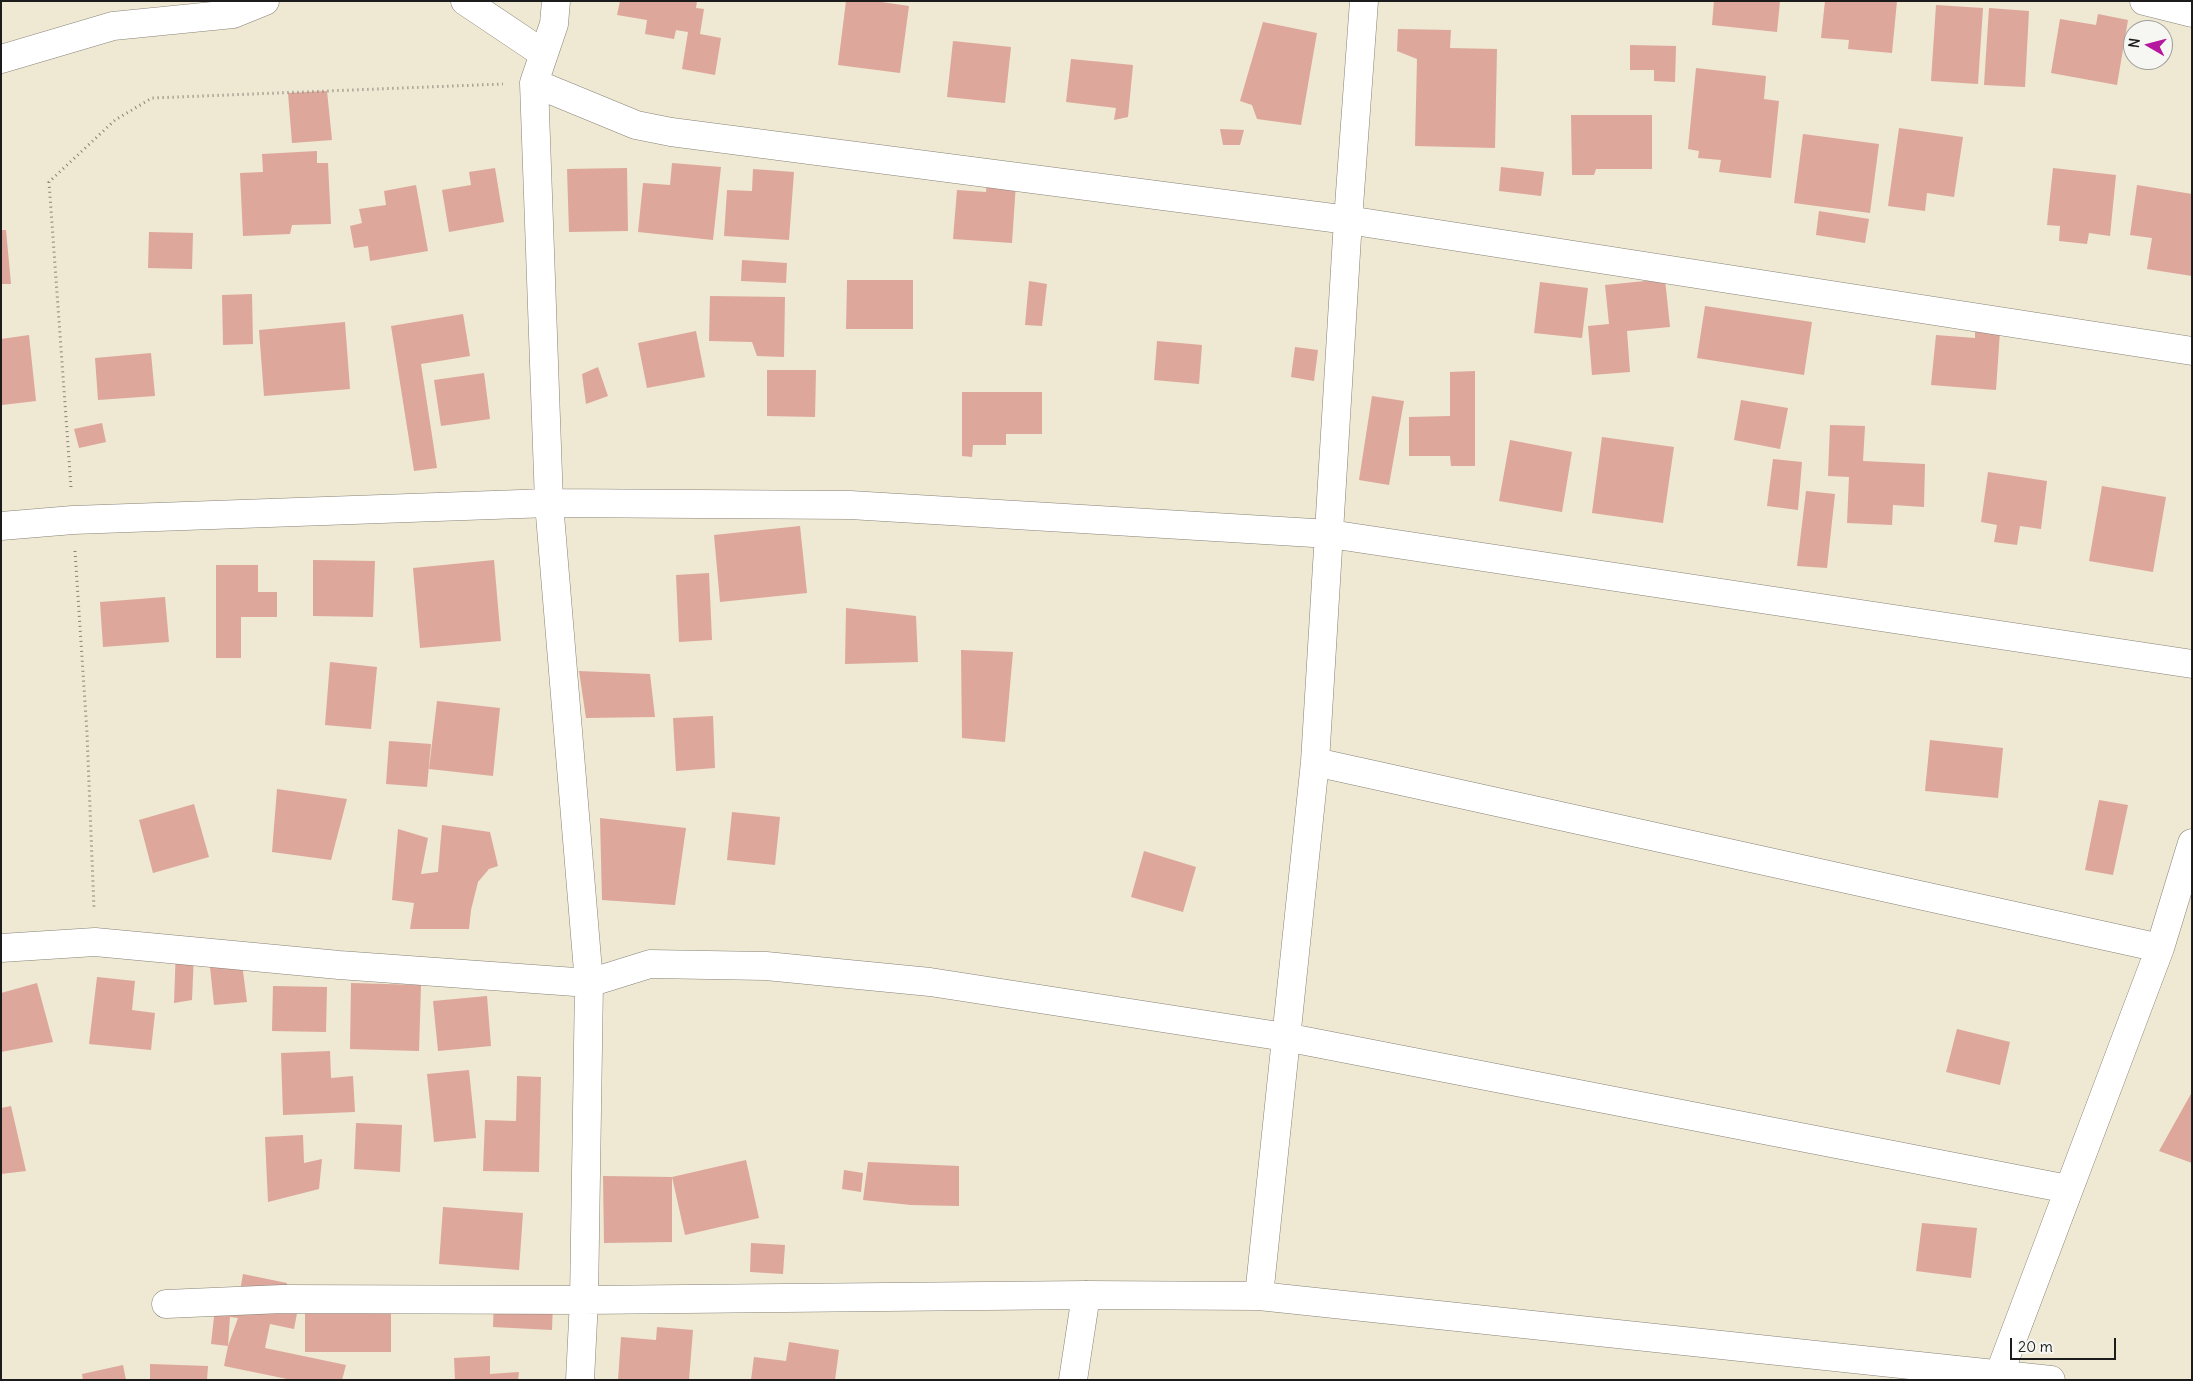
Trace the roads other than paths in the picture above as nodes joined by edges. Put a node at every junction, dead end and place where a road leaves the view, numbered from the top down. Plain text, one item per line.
1 (265, 1) edge
2 (465, 1) edge
3 (556, 1) edge
4 (1364, 1) edge
5 (2144, 1) edge
6 (2192, 12) edge
7 (544, 54) junction
8 (1, 59) edge
9 (534, 83) junction
10 (1348, 220) junction
11 (2192, 351) edge
12 (549, 504) junction
13 (1, 526) edge
14 (1330, 534) junction
15 (2192, 664) edge
16 (1315, 762) junction
17 (2189, 860) edge
18 (1, 948) edge
19 (2160, 948) junction
20 (589, 983) junction
21 (1285, 1036) junction
22 (2068, 1189) junction
23 (1086, 1295) junction
24 (1259, 1296) junction
25 (584, 1300) junction
26 (166, 1304) dead end
27 (1998, 1377) edge
28 (580, 1380) edge
29 (1073, 1380) edge
30 (2051, 1380) edge

1 - 8 street
2 - 7 street
3 - 7 street
4 - 10 street
5 - 6 street
7 - 9 street
9 - 10 street
9 - 12 street
10 - 11 street
10 - 14 street
12 - 13 street
12 - 14 street
12 - 20 street
14 - 15 street
14 - 16 street
16 - 19 street
16 - 21 street
17 - 19 street
18 - 20 street
19 - 22 street
20 - 21 street
20 - 25 street
21 - 22 street
21 - 24 street
22 - 27 street
23 - 24 street
23 - 25 street
23 - 29 street
24 - 27 street
25 - 26 street
25 - 28 street
27 - 30 street

